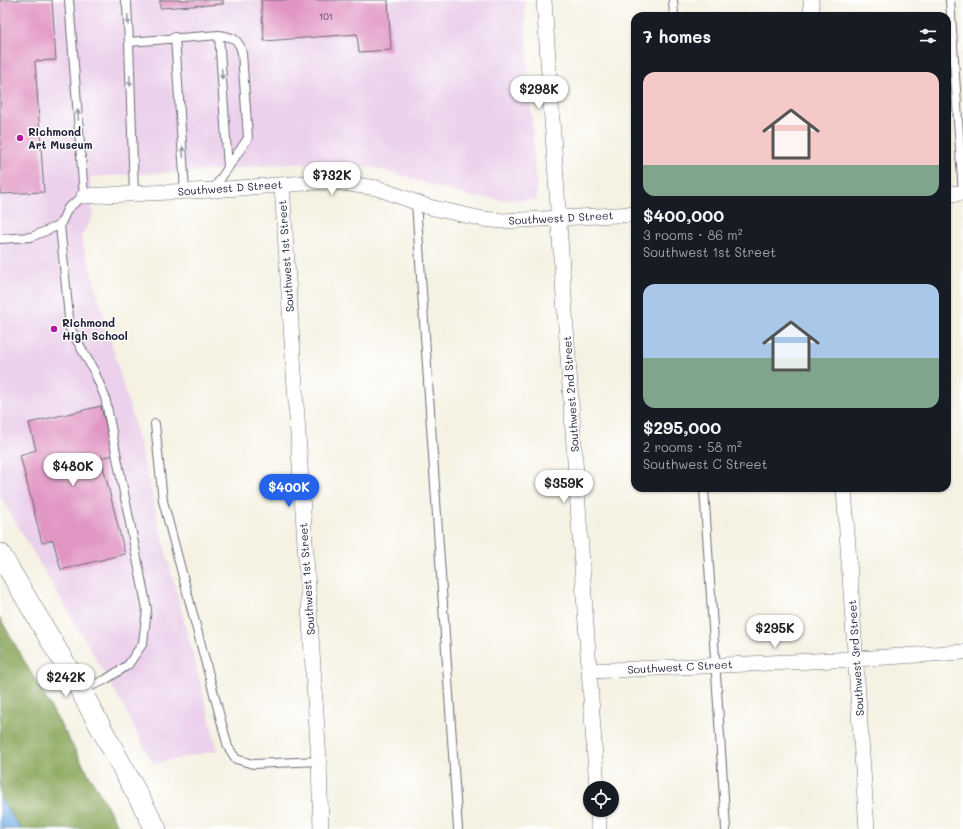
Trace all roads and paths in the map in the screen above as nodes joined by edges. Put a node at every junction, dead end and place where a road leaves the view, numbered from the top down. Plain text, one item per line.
1 (69, 0) edge
2 (124, 0) edge
3 (544, 0) edge
4 (673, 0) edge
5 (811, 0) edge
6 (950, 0) edge
7 (674, 12) edge
8 (812, 12) edge
9 (951, 12) edge
10 (951, 15) edge
11 (219, 35) junction
12 (175, 37) junction
13 (129, 42) junction
14 (228, 168) junction
15 (282, 185) junction
16 (213, 190) junction
17 (185, 191) junction
18 (963, 193) edge
19 (134, 194) junction
20 (951, 194) edge
21 (84, 196) junction
22 (963, 200) edge
23 (416, 202) junction
24 (631, 214) edge
25 (560, 218) junction
26 (60, 225) junction
27 (0, 239) edge
28 (155, 424) dead end
29 (704, 492) edge
30 (844, 492) edge
31 (0, 554) edge
32 (963, 652) edge
33 (856, 659) junction
34 (716, 665) junction
35 (589, 671) junction
36 (81, 691) junction
37 (319, 761) junction
38 (596, 781) edge
39 (598, 817) edge
40 (156, 829) edge
41 (321, 829) edge
42 (458, 829) edge
43 (599, 829) edge
44 (726, 829) edge
45 (867, 829) edge

21 -> 1 lane
2 -> 13 lane
3 - 25 street, Southwest 2nd Street
4 - 7 lane
5 - 8 street
6 - 9 lane
10 - 18 lane
11 - 12 lane
11 -> 14 lane
11 - 14 lane
12 - 13 lane
17 -> 12 lane
13 -> 19 lane
14 - 16 lane
15 - 16 street, Southwest D Street
15 - 23 street, Southwest D Street
15 - 37 street, Southwest 1st Street
16 - 17 street, Southwest D Street
17 - 19 street, Southwest D Street
18 - 20 street
18 - 22 lane
19 - 21 street, Southwest D Street
21 - 26 lane
23 - 25 street, Southwest D Street
23 - 42 lane
24 - 25 street, Southwest D Street
25 - 35 street, Southwest 2nd Street
26 - 27 lane
26 - 36 lane
28 - 37 lane
29 - 34 lane
30 - 33 street, Southwest 3rd Street
31 - 36 street
32 - 33 street, Southwest C Street
33 - 34 street, Southwest C Street
33 - 45 street, Southwest 3rd Street
34 - 35 street, Southwest C Street
34 - 44 lane
35 - 38 street, Southwest 2nd Street
36 - 40 street
37 - 41 street, Southwest 1st Street
39 - 43 street

